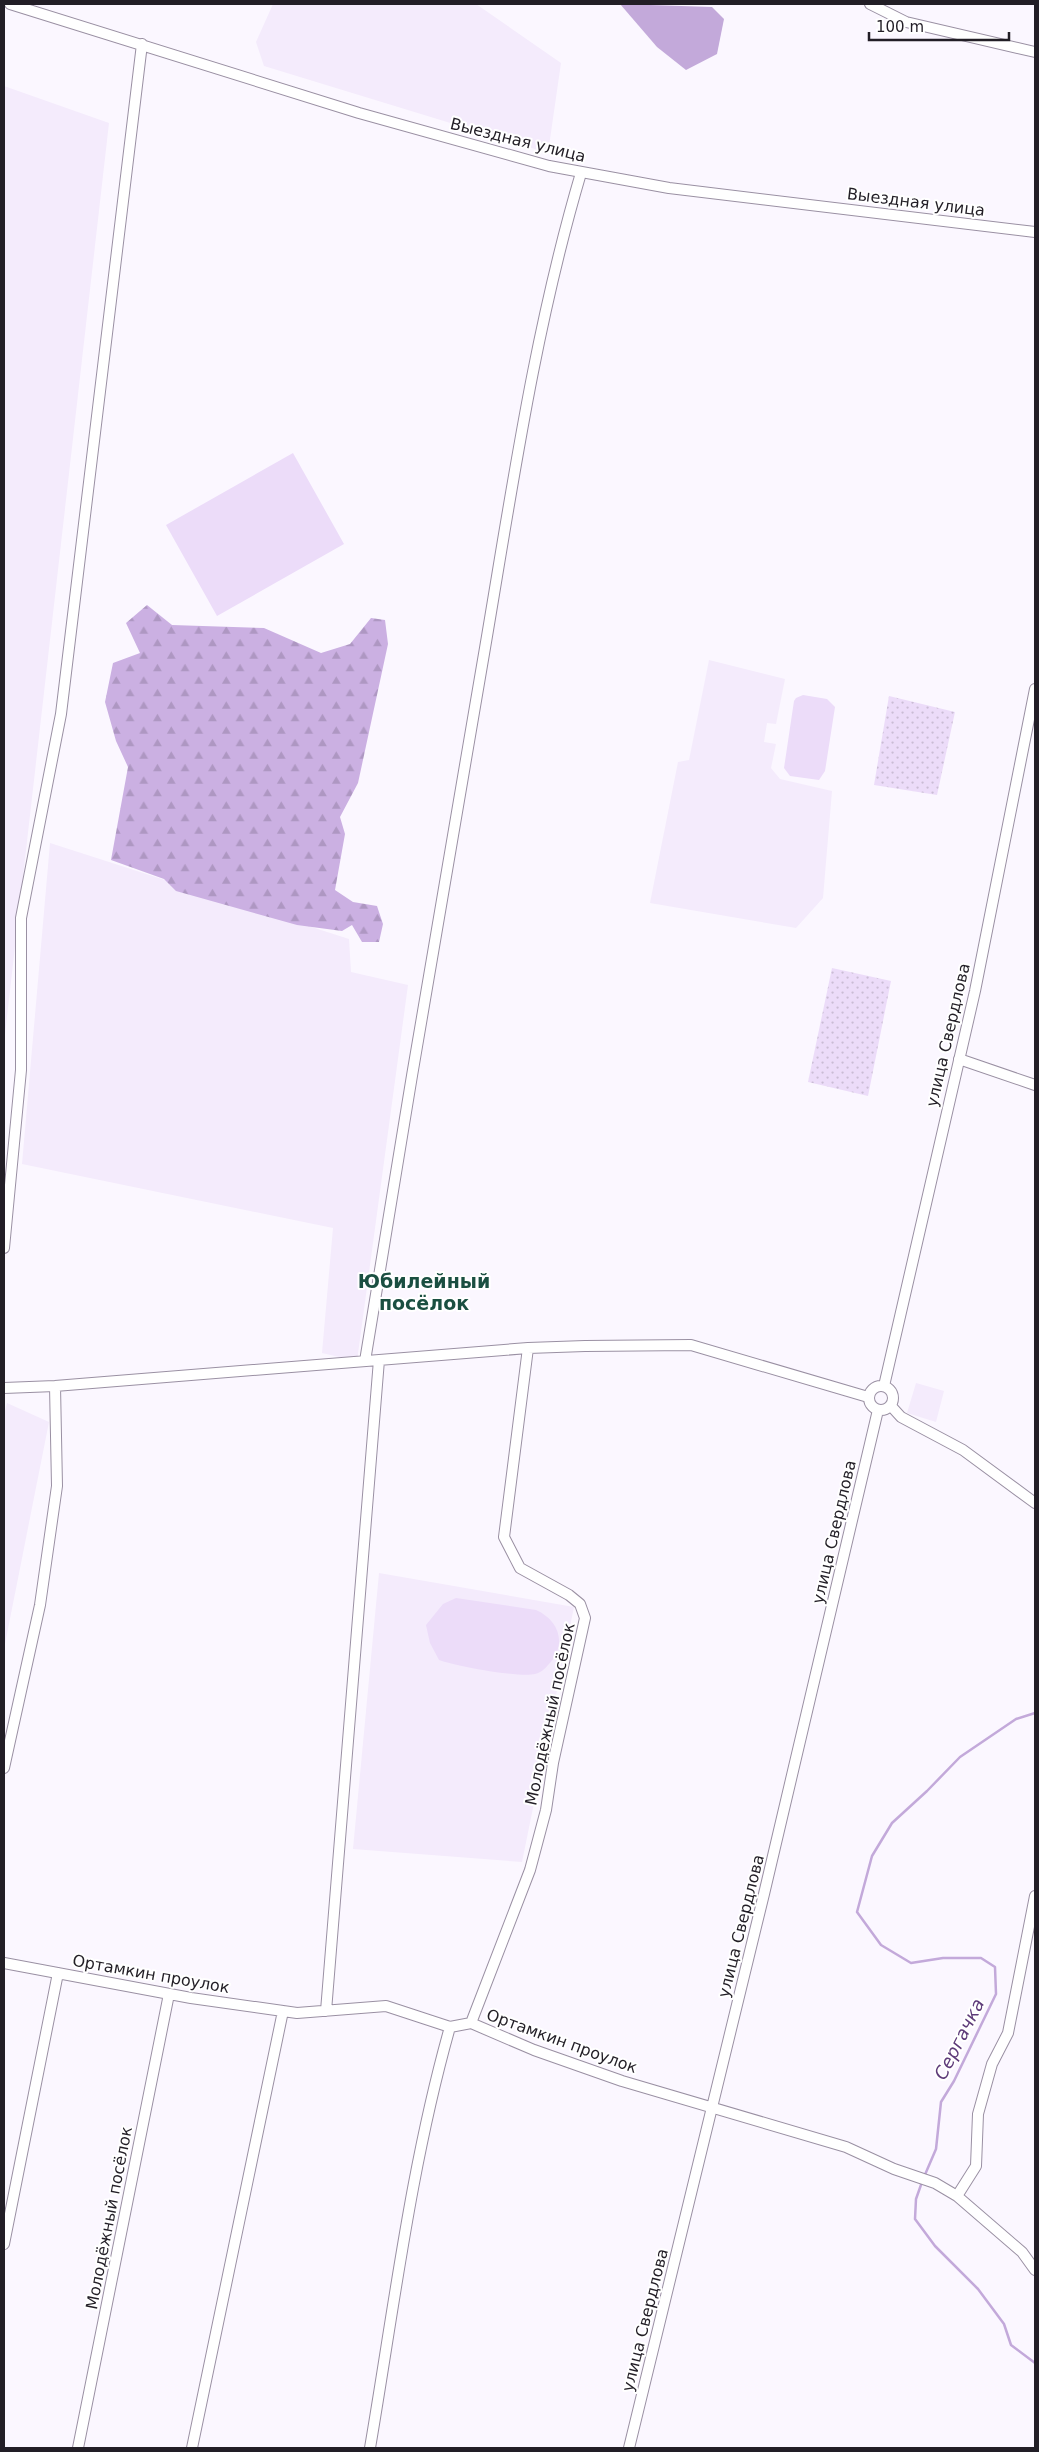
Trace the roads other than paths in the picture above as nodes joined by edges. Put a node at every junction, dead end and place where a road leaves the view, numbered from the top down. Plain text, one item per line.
1 (10, 4) edge
2 (870, 4) edge
3 (142, 44) junction
4 (1035, 52) edge
5 (581, 173) junction
6 (1035, 232) edge
7 (1035, 689) edge
8 (959, 1060) junction
9 (1035, 1085) edge
10 (4, 1248) edge
11 (528, 1348) junction
12 (379, 1360) junction
13 (365, 1361) junction
14 (55, 1386) junction
15 (884, 1386) junction
16 (4, 1388) edge
17 (868, 1397) junction
18 (891, 1406) junction
19 (878, 1410) junction
20 (1035, 1503) edge
21 (4, 1768) edge
22 (1035, 1896) edge
23 (4, 1963) edge
24 (58, 1973) junction
25 (169, 1994) junction
26 (283, 2011) junction
27 (326, 2011) junction
28 (471, 2023) junction
29 (450, 2027) junction
30 (712, 2107) junction
31 (957, 2196) junction
32 (4, 2244) edge
33 (1035, 2270) edge
34 (78, 2448) edge
35 (192, 2448) edge
36 (370, 2448) edge
37 (629, 2448) edge

1 - 3 street, Выездная улица
2 - 4 street
3 - 5 street, Выездная улица
3 - 10 street
5 - 6 street, Выездная улица
5 - 13 street
7 - 8 street, улица Свердлова
8 - 9 street
8 - 15 street, улица Свердлова
11 - 12 street
11 - 17 street
11 - 28 street, Молодёжный посёлок
12 - 13 street
12 - 27 street
13 - 14 street
14 - 16 street
14 - 21 street
15 - 17 street
15 - 18 street
17 - 19 street
18 - 19 street
18 - 20 street
19 - 30 street, улица Свердлова
22 - 31 street
23 - 24 street, Ортамкин проулок
24 - 25 street, Ортамкин проулок
24 - 32 street
25 - 26 street, Ортамкин проулок
25 - 34 street, Молодёжный посёлок
26 - 27 street, Ортамкин проулок
26 - 35 street
27 - 29 street, Ортамкин проулок
28 - 29 street, Ортамкин проулок
28 - 30 street, Ортамкин проулок
29 - 36 street
30 - 31 street, Ортамкин проулок
30 - 37 street, улица Свердлова
31 - 33 street, Ортамкин проулок

